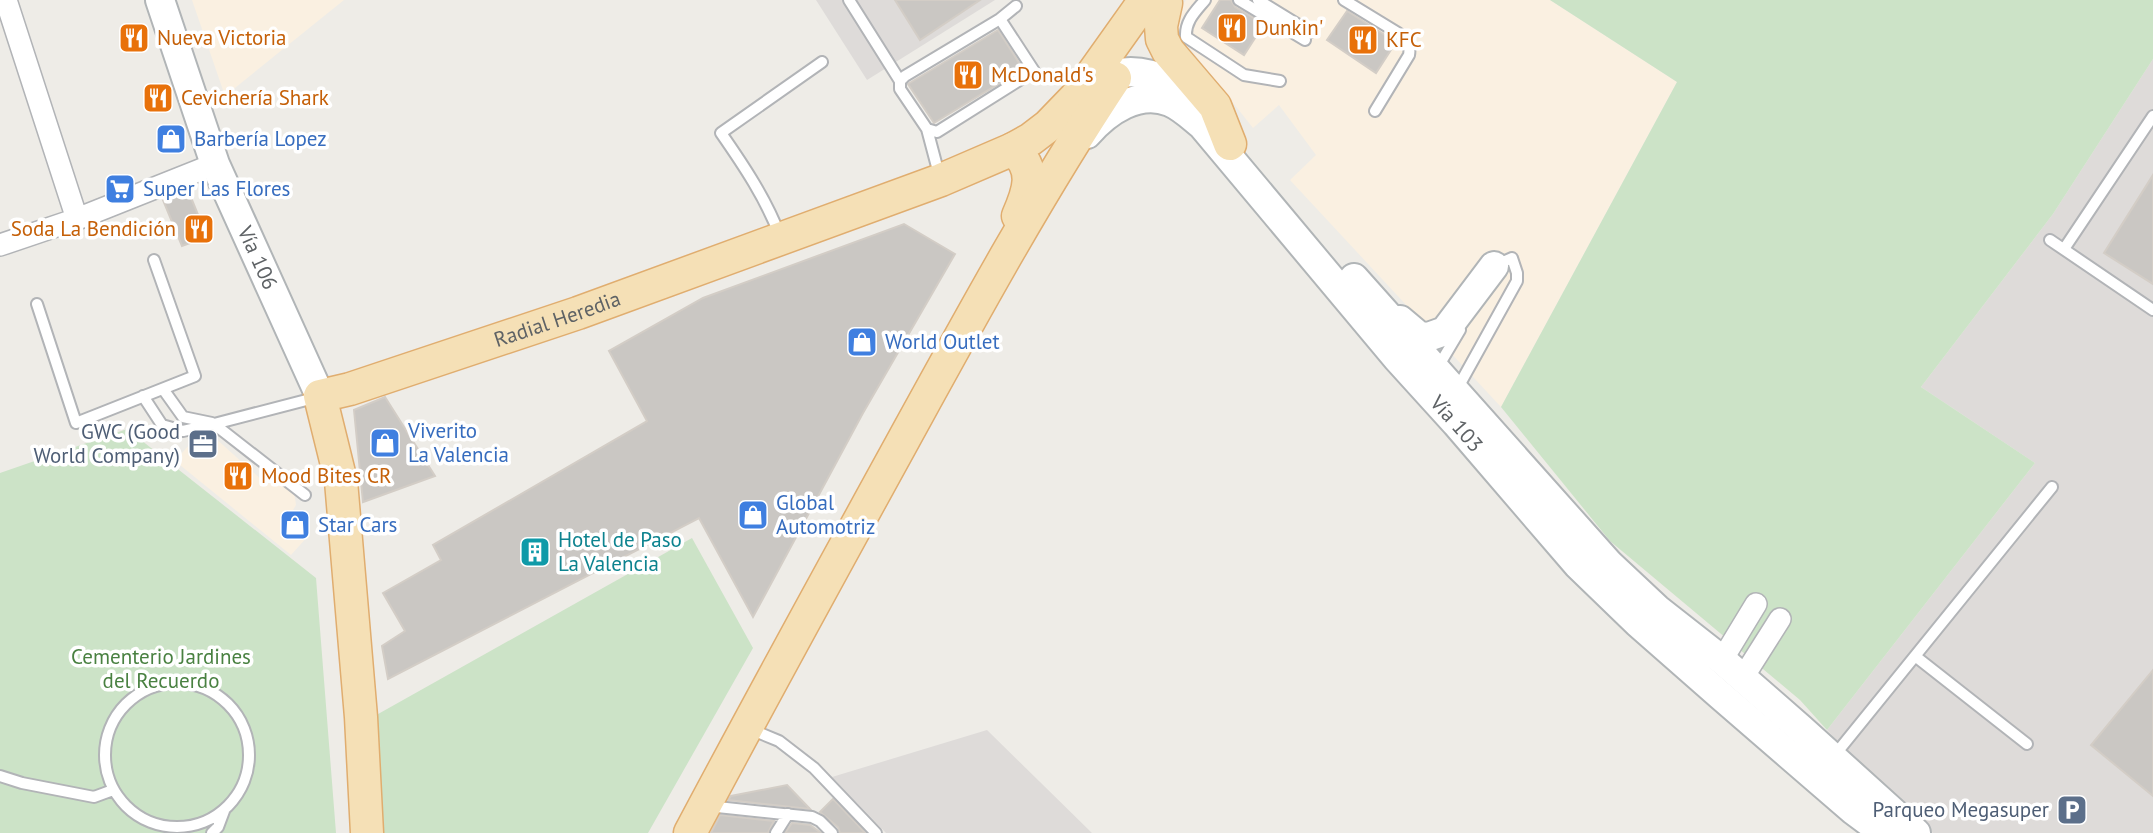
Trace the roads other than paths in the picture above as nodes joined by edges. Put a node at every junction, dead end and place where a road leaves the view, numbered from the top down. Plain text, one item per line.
1 (6, 0) edge
2 (160, 0) edge
3 (849, 0) edge
4 (1206, 0) edge
5 (1239, 0) edge
6 (1258, 0) edge
7 (1344, 0) edge
8 (1160, 1) edge
9 (1016, 6) dead end
10 (1000, 19) junction
11 (822, 62) dead end
12 (1119, 72) junction
13 (900, 81) junction
14 (1280, 81) dead end
15 (1076, 97) junction
16 (1375, 111) dead end
17 (2153, 116) edge
18 (927, 129) junction
19 (1230, 144) junction
20 (1013, 149) junction
21 (215, 164) junction
22 (941, 180) junction
23 (1048, 187) junction
24 (77, 219) junction
25 (1306, 225) junction
26 (780, 237) junction
27 (2050, 240) dead end
28 (0, 246) edge
29 (2064, 249) junction
30 (154, 260) dead end
31 (1494, 266) junction
32 (987, 288) junction
33 (37, 304) dead end
34 (2153, 310) edge
35 (1397, 358) junction
36 (1442, 382) junction
37 (163, 389) junction
38 (143, 396) junction
39 (320, 396) junction
40 (1456, 423) junction
41 (214, 424) junction
42 (2052, 487) dead end
43 (305, 495) dead end
44 (1756, 604) dead end
45 (1780, 620) dead end
46 (1915, 656) junction
47 (1729, 672) junction
48 (746, 727) junction
49 (361, 731) junction
50 (2027, 744) dead end
51 (1832, 758) junction
52 (0, 776) edge
53 (113, 790) junction
54 (705, 805) junction
55 (225, 810) junction
56 (788, 814) junction
57 (212, 833) edge
58 (367, 833) edge
59 (376, 833) edge
60 (690, 833) edge
61 (776, 833) edge
62 (832, 833) edge
63 (876, 833) edge
64 (1884, 833) edge
65 (1893, 833) edge
66 (1916, 833) edge

1 - 24 street
2 - 21 main road, Vía 106
3 - 13 lane
4 - 14 lane
5 - 6 lane
7 - 16 lane
8 - 12 main road
8 - 15 main road, Radial Heredia
8 - 19 main road
9 - 10 lane
10 - 13 lane
10 - 18 lane
11 - 26 lane
12 - 15 main road
12 - 19 main road, Vía 103
12 - 23 main road
13 - 18 lane
15 - 20 main road, Radial Heredia
17 - 29 lane
18 - 22 lane
19 - 25 main road, Vía 103
20 - 22 main road, Radial Heredia
20 - 32 main road
21 - 24 street
21 - 39 main road, Vía 106
22 - 26 main road, Radial Heredia
23 - 32 main road
23 - 35 main road, Vía 103
24 - 28 street
25 - 31 main road
25 - 36 main road, Vía 103
26 - 39 main road, Radial Heredia
27 - 29 lane
29 - 34 lane
30 - 37 lane
31 - 36 lane
31 - 36 lane
32 - 48 main road
33 - 38 lane
35 - 36 main road
35 - 40 main road, Vía 103
36 - 40 main road
36 - 47 main road, Vía 103
37 - 38 lane
37 - 41 lane
38 - 41 lane
39 - 41 lane
39 - 49 main road
40 - 47 main road
40 - 64 main road, Vía 103
41 - 43 lane
42 - 46 lane
44 - 47 street
45 - 47 street
46 - 50 lane
46 - 51 lane
47 - 51 main road, Vía 103
47 - 65 main road
48 - 54 main road
48 - 63 lane
49 - 58 main road
49 - 59 main road
51 - 66 main road, Vía 103
52 - 53 lane
53 - 55 lane
53 - 55 lane
54 - 56 lane
54 - 60 main road
55 - 57 lane
56 - 61 lane
56 - 62 lane

